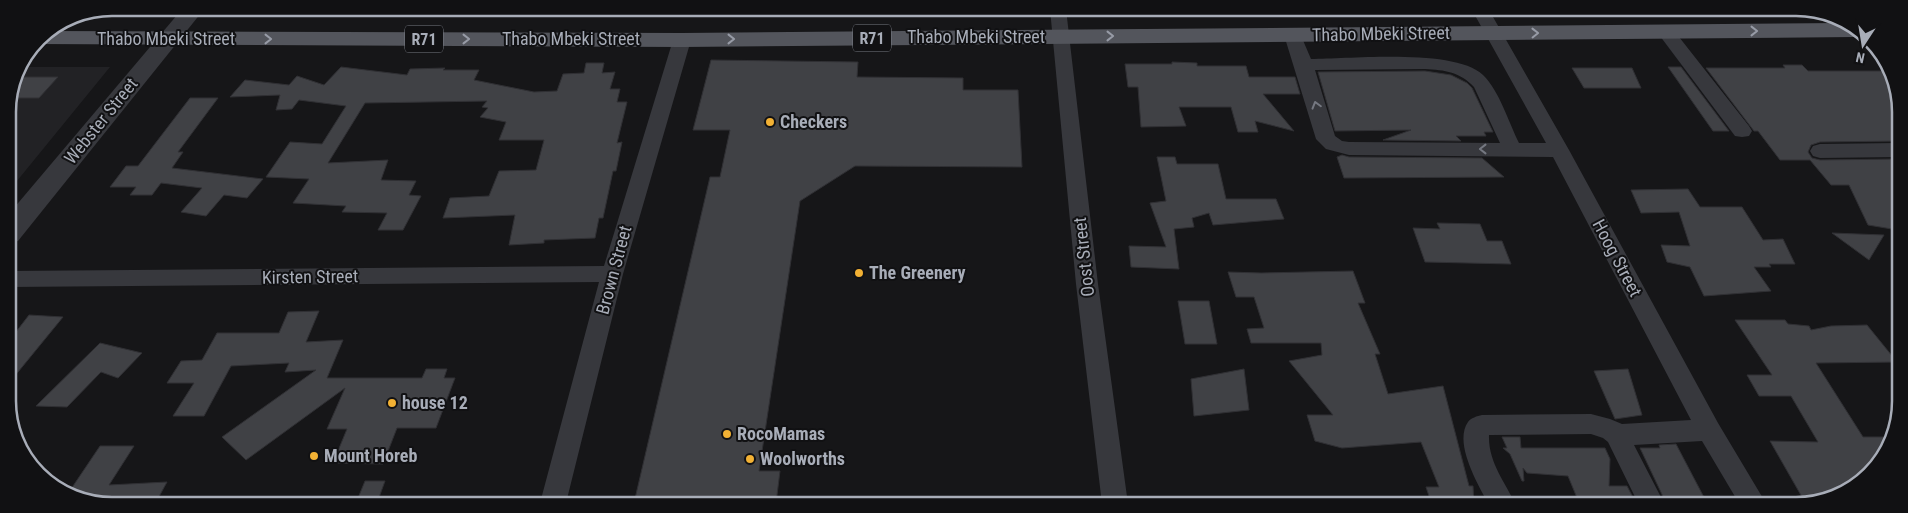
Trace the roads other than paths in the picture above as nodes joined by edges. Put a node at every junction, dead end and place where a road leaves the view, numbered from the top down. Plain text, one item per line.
1 (187, 16) edge
2 (1059, 16) edge
3 (1483, 16) edge
4 (1846, 30) edge
5 (1666, 32) junction
6 (1493, 33) junction
7 (1293, 35) junction
8 (1061, 37) junction
9 (51, 38) edge
10 (167, 39) junction
11 (682, 40) junction
12 (1304, 65) junction
13 (1742, 131) dead end
14 (1512, 149) junction
15 (1559, 150) junction
16 (1892, 150) edge
17 (1820, 151) dead end
18 (16, 224) edge
19 (612, 274) junction
20 (16, 280) edge
21 (1709, 430) junction
22 (1617, 435) junction
23 (554, 497) edge
24 (1114, 497) edge
25 (1499, 497) edge
26 (1648, 497) edge
27 (1749, 497) edge

1 - 10 street, Webster Street
2 - 8 street, Oost Street
3 - 6 street, Hoog Street
5 -> 4 main road, Thabo Mbeki Street / R71
6 -> 5 main road, Thabo Mbeki Street / R71
5 - 13 street
6 - 7 main road, Thabo Mbeki Street / R71
6 - 15 street, Hoog Street
8 -> 7 main road, Thabo Mbeki Street / R71
7 - 12 street
11 -> 8 main road, Thabo Mbeki Street / R71
8 - 24 street, Oost Street
9 - 10 main road, Thabo Mbeki Street / R71
10 -> 11 main road, Thabo Mbeki Street / R71
10 - 18 street, Webster Street
11 - 19 street, Brown Street
12 - 14 street
14 -> 12 street
14 - 15 street
15 - 21 street, Hoog Street
16 - 17 street
19 - 20 street, Kirsten Street
19 - 23 street, Brown Street
21 - 22 street
21 - 27 street, Hoog Street
22 - 25 street
22 - 26 street

